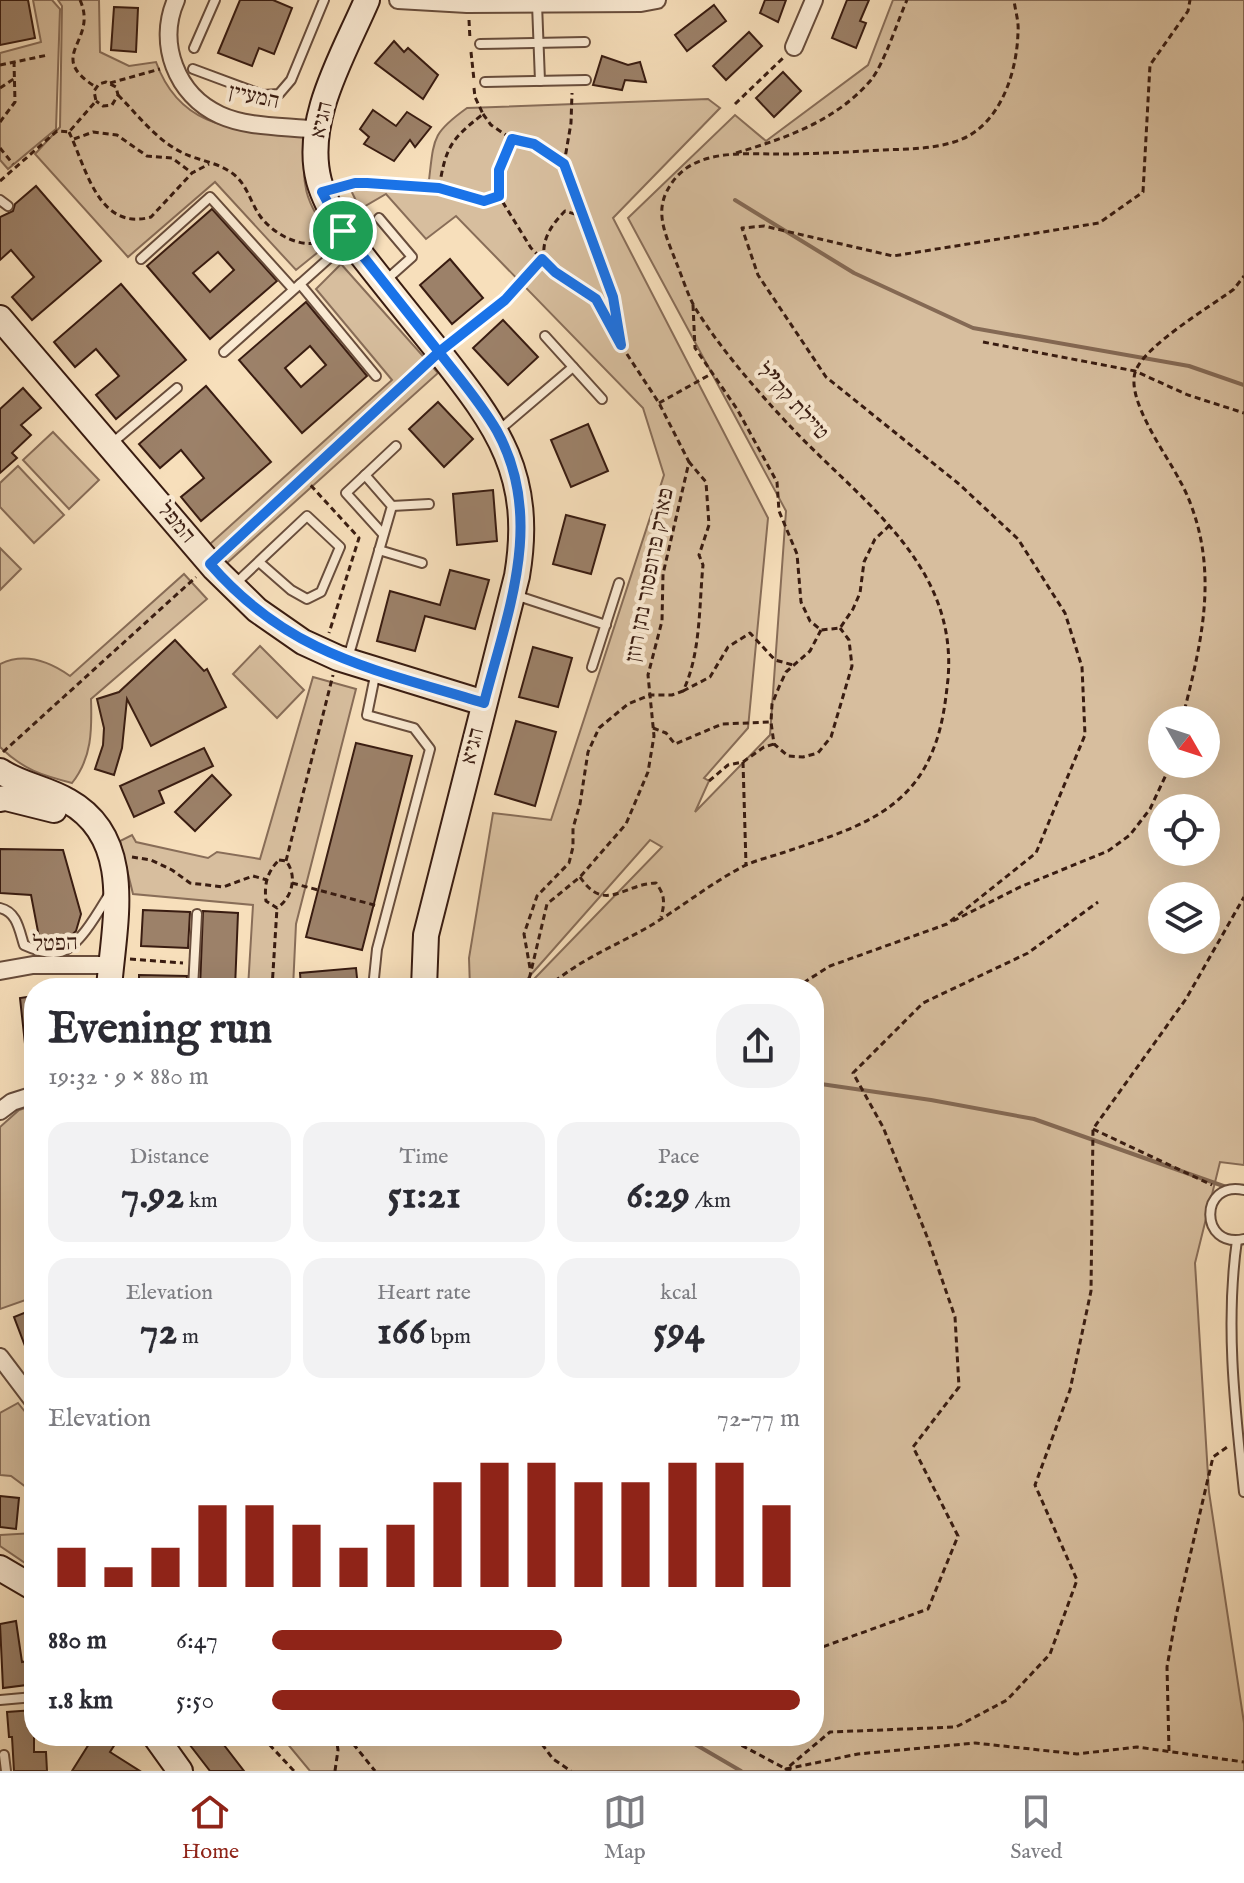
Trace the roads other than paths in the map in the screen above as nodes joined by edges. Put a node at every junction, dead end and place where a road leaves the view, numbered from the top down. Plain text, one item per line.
1 (176, 0) edge
2 (215, 0) edge
3 (324, 0) edge
4 (367, 0) edge
5 (398, 0) edge
6 (657, 0) edge
7 (814, 0) edge
8 (591, 2) edge
9 (537, 4) junction
10 (585, 42) dead end
11 (540, 43) junction
12 (480, 44) dead end
13 (794, 47) road end
14 (194, 48) dead end
15 (193, 69) dead end
16 (586, 80) dead end
17 (540, 81) junction
18 (485, 82) dead end
19 (318, 130) junction
20 (0, 200) edge
21 (8, 206) dead end
22 (379, 218) dead end
23 (346, 235) junction
24 (141, 259) dead end
25 (383, 283) junction
26 (297, 286) junction
27 (0, 318) edge
28 (545, 336) dead end
29 (224, 352) dead end
30 (573, 367) junction
31 (376, 376) dead end
32 (177, 388) dead end
33 (602, 399) dead end
34 (497, 432) junction
35 (109, 446) junction
36 (396, 446) dead end
37 (365, 475) junction
38 (429, 504) dead end
39 (392, 506) junction
40 (383, 534) junction
41 (379, 550) junction
42 (259, 562) junction
43 (422, 563) dead end
44 (619, 583) dead end
45 (232, 587) junction
46 (512, 594) junction
47 (606, 625) junction
48 (342, 659) junction
49 (592, 667) dead end
50 (377, 670) junction
51 (484, 703) junction
52 (0, 771) edge
53 (0, 799) edge
54 (103, 833) junction
55 (116, 884) junction
56 (0, 908) edge
57 (197, 914) dead end
58 (110, 970) edge
59 (0, 971) edge
60 (194, 978) edge
61 (374, 978) edge
62 (424, 978) edge
63 (24, 1098) edge
64 (0, 1111) edge
65 (1244, 1190) edge
66 (1240, 1240) edge
67 (0, 1357) edge
68 (24, 1389) edge
69 (1244, 1492) edge
70 (0, 1568) edge
71 (24, 1582) edge
72 (24, 1698) edge
73 (0, 1700) edge
74 (162, 1746) edge
75 (4, 1755) dead end
76 (6, 1771) edge
77 (180, 1771) edge

1 - 19 street, המעיין
2 - 14 lane
3 - 15 lane
4 - 19 street, הגיא
5 - 9 street
6 - 8 street
7 - 13 street
8 - 9 street
9 - 11 lane
10 - 11 lane
11 - 12 lane
11 - 17 lane
16 - 17 lane
17 - 18 lane
19 - 23 street, הגיא
20 - 21 lane
22 - 25 lane
23 - 25 street, הגיא
23 - 26 lane
24 - 26 lane
25 - 34 street, הגיא
26 - 29 lane
26 - 31 lane
27 - 35 street, המפל
28 - 30 lane
30 - 33 lane
30 - 34 lane
32 - 35 lane
34 - 46 street, הגיא
35 - 45 street, המפל
36 - 37 lane
37 - 39 lane
37 - 40 lane
38 - 39 lane
39 - 40 lane
40 - 41 lane
41 - 43 lane
41 - 48 lane
42 - 42 lane
42 - 45 lane
44 - 47 lane
45 - 48 street, המפל
46 - 47 lane
46 - 51 street, הגיא
47 - 49 lane
48 - 50 street, המפל
50 - 51 street, המפל
50 - 61 lane
51 - 62 street, הגיא
52 - 54 street
53 - 54 street
54 - 55 street
55 - 56 lane
55 - 58 street
57 - 60 lane
58 - 59 street, הפטל
63 - 64 street
65 - 66 lane
66 - 69 lane
67 - 68 street
70 - 71 street
72 - 73 lane
74 - 77 street
75 - 76 lane

